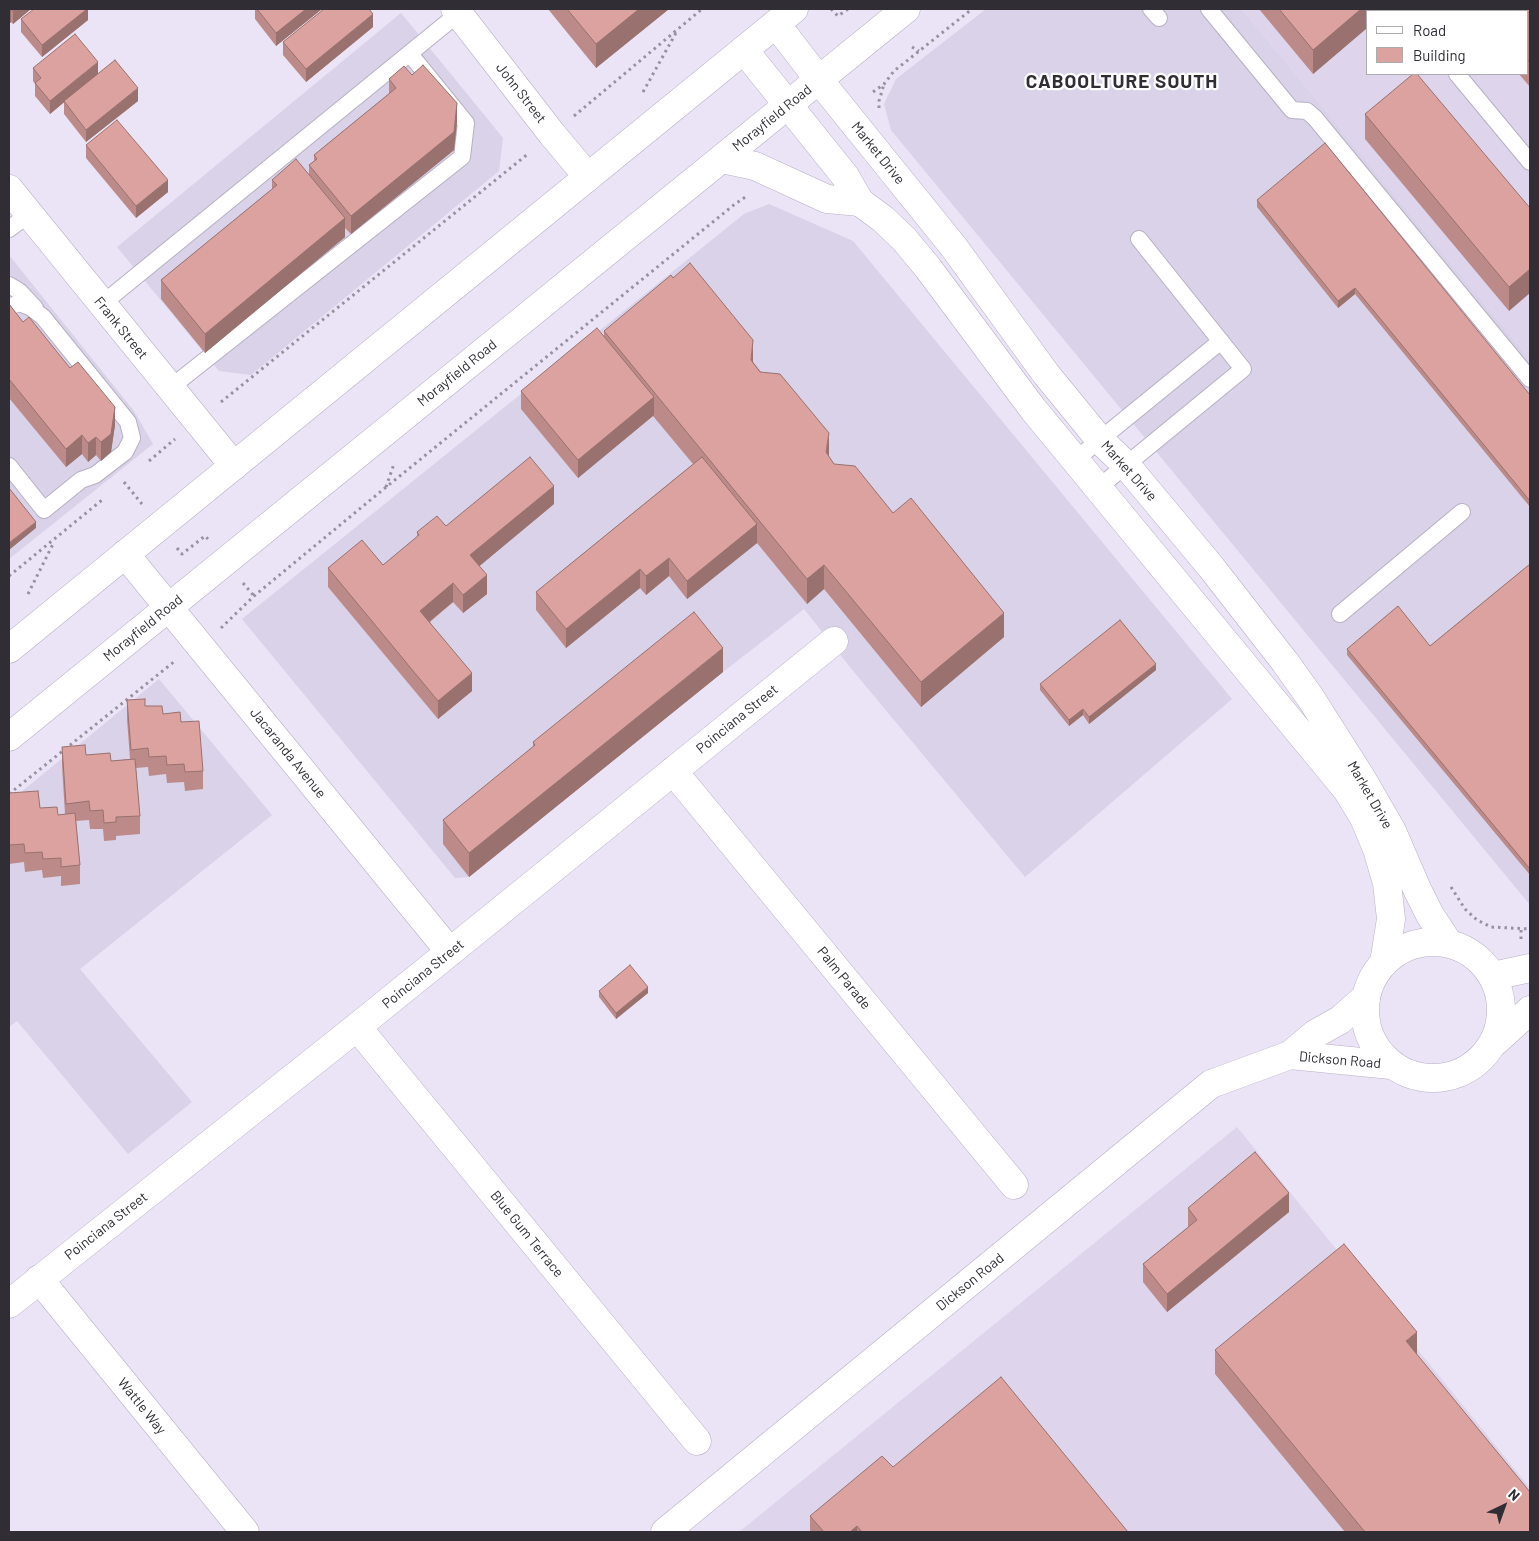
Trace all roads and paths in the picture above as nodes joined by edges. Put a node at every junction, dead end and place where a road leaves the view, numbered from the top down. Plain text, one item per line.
1 (702, 9) edge
2 (831, 9) edge
3 (848, 9) edge
4 (906, 9) edge
5 (972, 9) edge
6 (1209, 9) edge
7 (457, 11) edge
8 (785, 16) edge
9 (912, 47) dead end
10 (744, 50) junction
11 (919, 51) junction
12 (410, 54) junction
13 (1458, 75) edge
14 (819, 80) junction
15 (873, 92) dead end
16 (787, 106) junction
17 (552, 134) junction
18 (722, 159) junction
19 (1530, 162) edge
20 (588, 177) junction
21 (9, 189) edge
22 (748, 195) dead end
23 (860, 202) junction
24 (19, 222) edge
25 (1139, 239) dead end
26 (9, 286) edge
27 (102, 304) junction
28 (9, 307) edge
29 (43, 317) junction
30 (1221, 341) junction
31 (1530, 379) edge
32 (170, 388) junction
33 (197, 420) junction
34 (1100, 440) junction
35 (1075, 460) junction
36 (146, 463) dead end
37 (1126, 465) junction
38 (9, 466) edge
39 (234, 466) junction
40 (1098, 488) junction
41 (108, 494) dead end
42 (1462, 512) dead end
43 (126, 554) junction
44 (9, 576) edge
45 (169, 607) junction
46 (1340, 614) dead end
47 (12, 640) edge
48 (834, 641) dead end
49 (199, 644) junction
50 (9, 737) edge
51 (673, 771) junction
52 (9, 794) edge
53 (1447, 941) junction
54 (450, 952) junction
55 (1384, 963) junction
56 (1530, 968) edge
57 (1493, 976) junction
58 (1366, 998) junction
59 (1530, 1010) edge
60 (357, 1027) junction
61 (1495, 1042) junction
62 (1290, 1055) junction
63 (1391, 1065) junction
64 (1014, 1185) dead end
65 (39, 1279) junction
66 (9, 1304) edge
67 (697, 1441) dead end
68 (245, 1532) edge
69 (665, 1532) edge

1 - 17 path
2 - 3 path
4 - 14 street, Morayfield Road
5 - 11 path
6 - 31 lane
7 - 12 lane
7 - 17 street, John Street
8 - 10 street
8 - 14 street, Market Drive
9 - 11 path
10 - 16 street, Market Drive
10 - 20 street
11 - 15 path
12 - 27 lane
12 - 32 lane
13 - 19 lane
14 - 16 street, Morayfield Road
14 - 34 street, Market Drive
16 - 18 street, Morayfield Road
16 - 23 street, Market Drive
17 - 20 street, John Street
17 - 33 path
18 - 23 street
18 - 45 street, Morayfield Road
20 - 39 street
21 - 24 street, Frank Street
22 - 49 path
23 - 35 street, Market Drive
24 - 27 street, Frank Street
25 - 30 lane
26 - 29 lane
27 - 32 street, Frank Street
28 - 29 lane
29 - 38 lane
30 - 34 lane
30 - 37 lane
32 - 33 street, Frank Street
33 - 36 path
33 - 39 street, Frank Street
34 - 35 lane
34 - 37 street, Market Drive
35 - 40 street, Market Drive
37 - 40 lane
37 - 53 street, Market Drive
39 - 43 street
40 - 55 street, Market Drive
41 - 44 path
42 - 46 lane
43 - 45 street, Jacaranda Avenue
43 - 47 street
45 - 49 street, Jacaranda Avenue
45 - 50 street, Morayfield Road
48 - 51 street, Poinciana Street
49 - 52 path
49 - 54 street, Jacaranda Avenue
51 - 54 street, Poinciana Street
51 - 64 street, Palm Parade
53 - 55 street
53 - 57 street
54 - 60 street, Poinciana Street
55 - 58 street
56 - 57 street
57 - 61 street
58 - 62 street, Dickson Road
58 - 63 street
59 - 61 street
60 - 65 street, Poinciana Street
60 - 67 street, Blue Gum Terrace
61 - 63 street
62 - 63 street, Dickson Road
62 - 69 street, Dickson Road
65 - 66 street, Poinciana Street
65 - 68 street, Wattle Way

